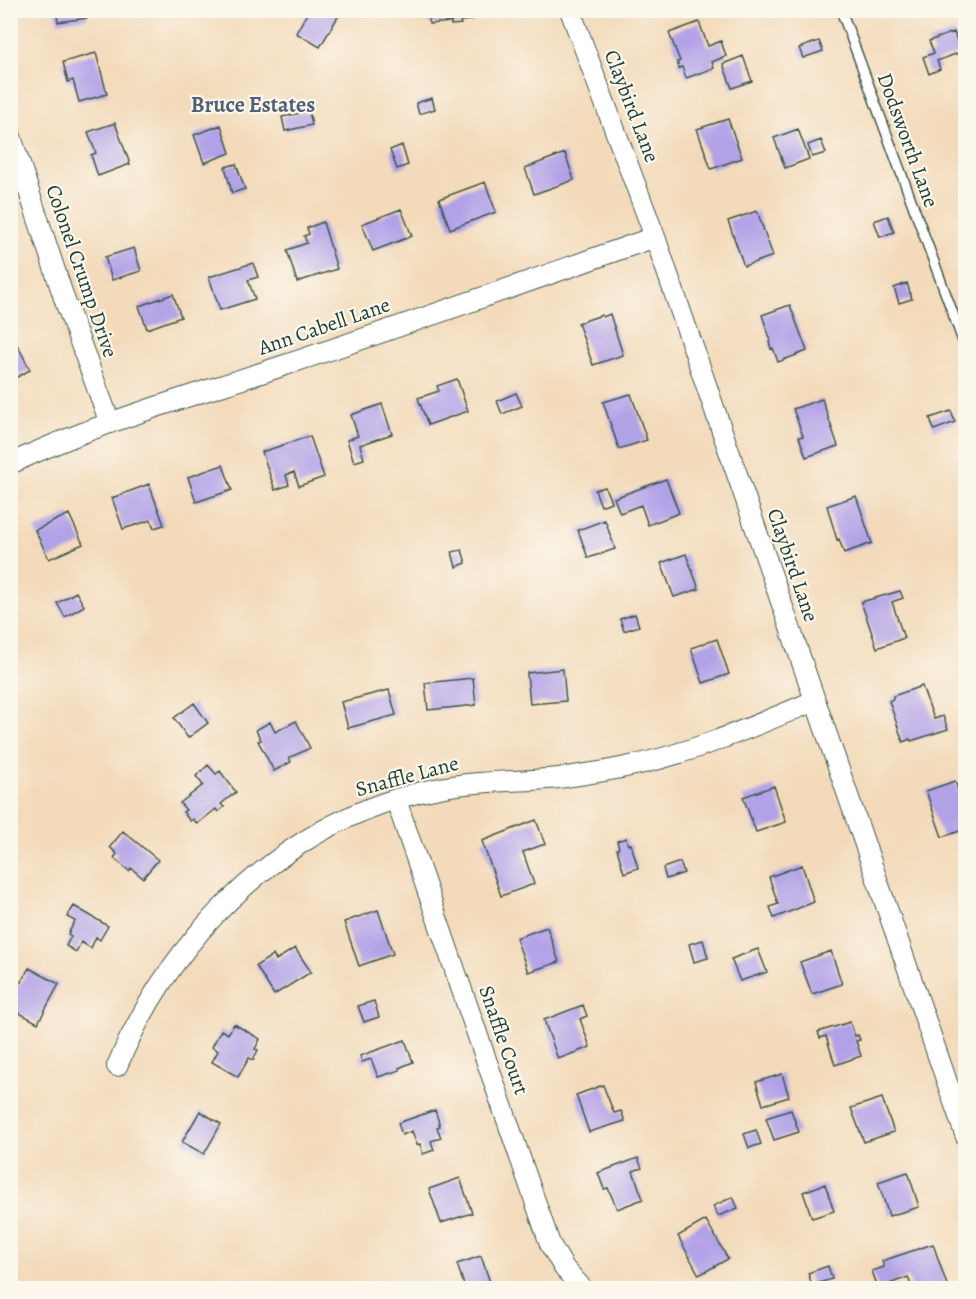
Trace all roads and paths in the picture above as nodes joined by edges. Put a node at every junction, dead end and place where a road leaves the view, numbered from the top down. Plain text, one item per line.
1 (570, 10) edge
2 (841, 10) edge
3 (10, 134) edge
4 (655, 237) junction
5 (966, 349) edge
6 (110, 423) junction
7 (10, 464) edge
8 (814, 701) junction
9 (396, 800) junction
10 (117, 1066) dead end
11 (966, 1137) edge
12 (582, 1288) edge

1 - 4 street, Claybird Lane
2 - 5 lane, Dodsworth Lane
3 - 6 street, Colonel Crump Drive
4 - 6 street, Ann Cabell Lane
4 - 8 street, Claybird Lane
6 - 7 street, Ann Cabell Lane
8 - 9 street, Snaffle Lane
8 - 11 street, Claybird Lane
9 - 10 street, Snaffle Lane
9 - 12 street, Snaffle Court

